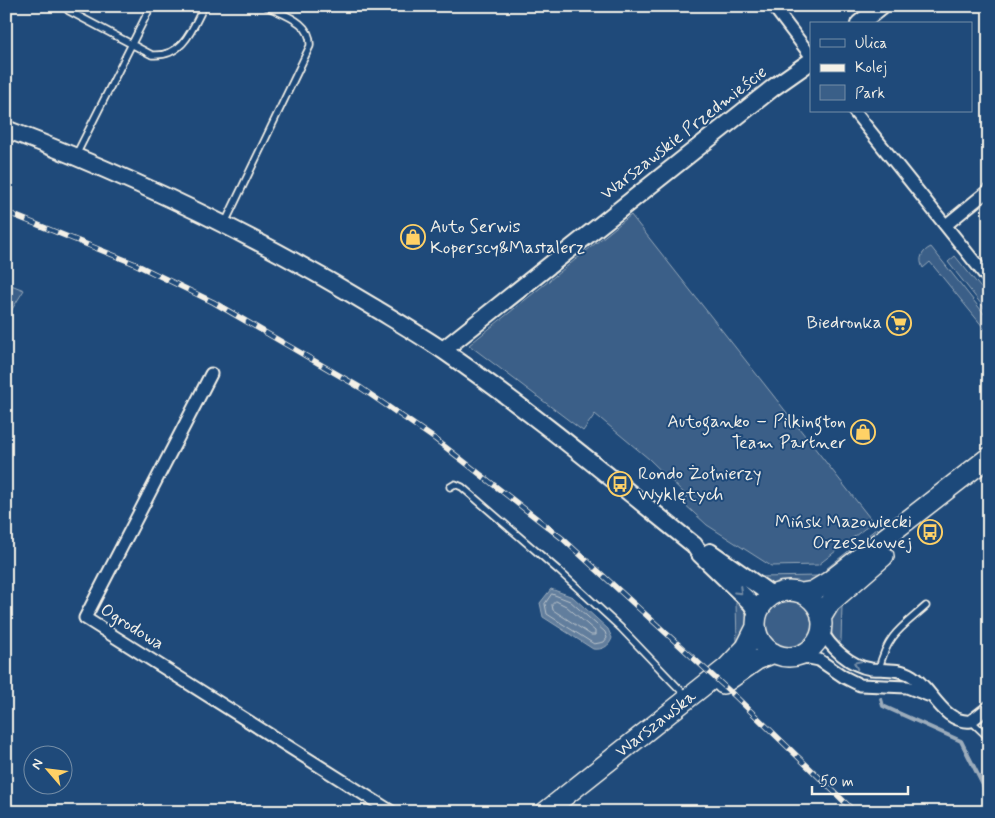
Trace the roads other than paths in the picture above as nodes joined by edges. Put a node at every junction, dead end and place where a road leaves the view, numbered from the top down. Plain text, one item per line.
1 (64, 6) edge
2 (151, 6) edge
3 (204, 6) edge
4 (266, 6) edge
5 (773, 6) edge
6 (881, 6) edge
7 (861, 22) edge
8 (132, 45) junction
9 (810, 55) edge
10 (810, 62) edge
11 (855, 112) edge
12 (6, 129) edge
13 (76, 155) junction
14 (989, 190) edge
15 (225, 223) junction
16 (946, 225) junction
17 (989, 280) edge
18 (443, 350) junction
19 (211, 374) dead end
20 (989, 457) edge
21 (989, 473) edge
22 (450, 486) dead end
23 (694, 545) junction
24 (801, 593) junction
25 (773, 596) junction
26 (926, 606) dead end
27 (757, 621) junction
28 (821, 624) junction
29 (774, 653) junction
30 (799, 656) junction
31 (879, 669) junction
32 (930, 696) junction
33 (688, 698) junction
34 (989, 706) edge
35 (971, 721) junction
36 (989, 738) edge
37 (392, 812) edge
38 (545, 812) edge
39 (562, 812) edge

1 - 8 lane
2 - 8 lane
3 - 8 lane
4 - 15 lane
5 - 9 street
6 - 7 street
8 - 13 lane
10 - 18 street, Warszawskie Przedmieście
11 - 16 street
12 - 13 street
13 - 15 street
14 - 16 street
15 - 18 street
16 - 17 street
18 - 23 street
19 - 37 street, Ogrodowa
20 - 24 main road
21 - 28 main road
22 - 33 lane
23 - 25 street
23 -> 27 street
24 - 25 main road
24 - 28 main road
25 - 27 main road
26 - 31 lane
27 - 29 main road
27 - 33 main road, Warszawska
28 - 30 main road
31 -> 28 street
29 - 30 main road
29 - 39 main road, Warszawska
30 - 32 street
31 - 32 street
32 - 35 street
33 - 38 main road, Warszawska
34 - 35 street
35 - 36 lane

